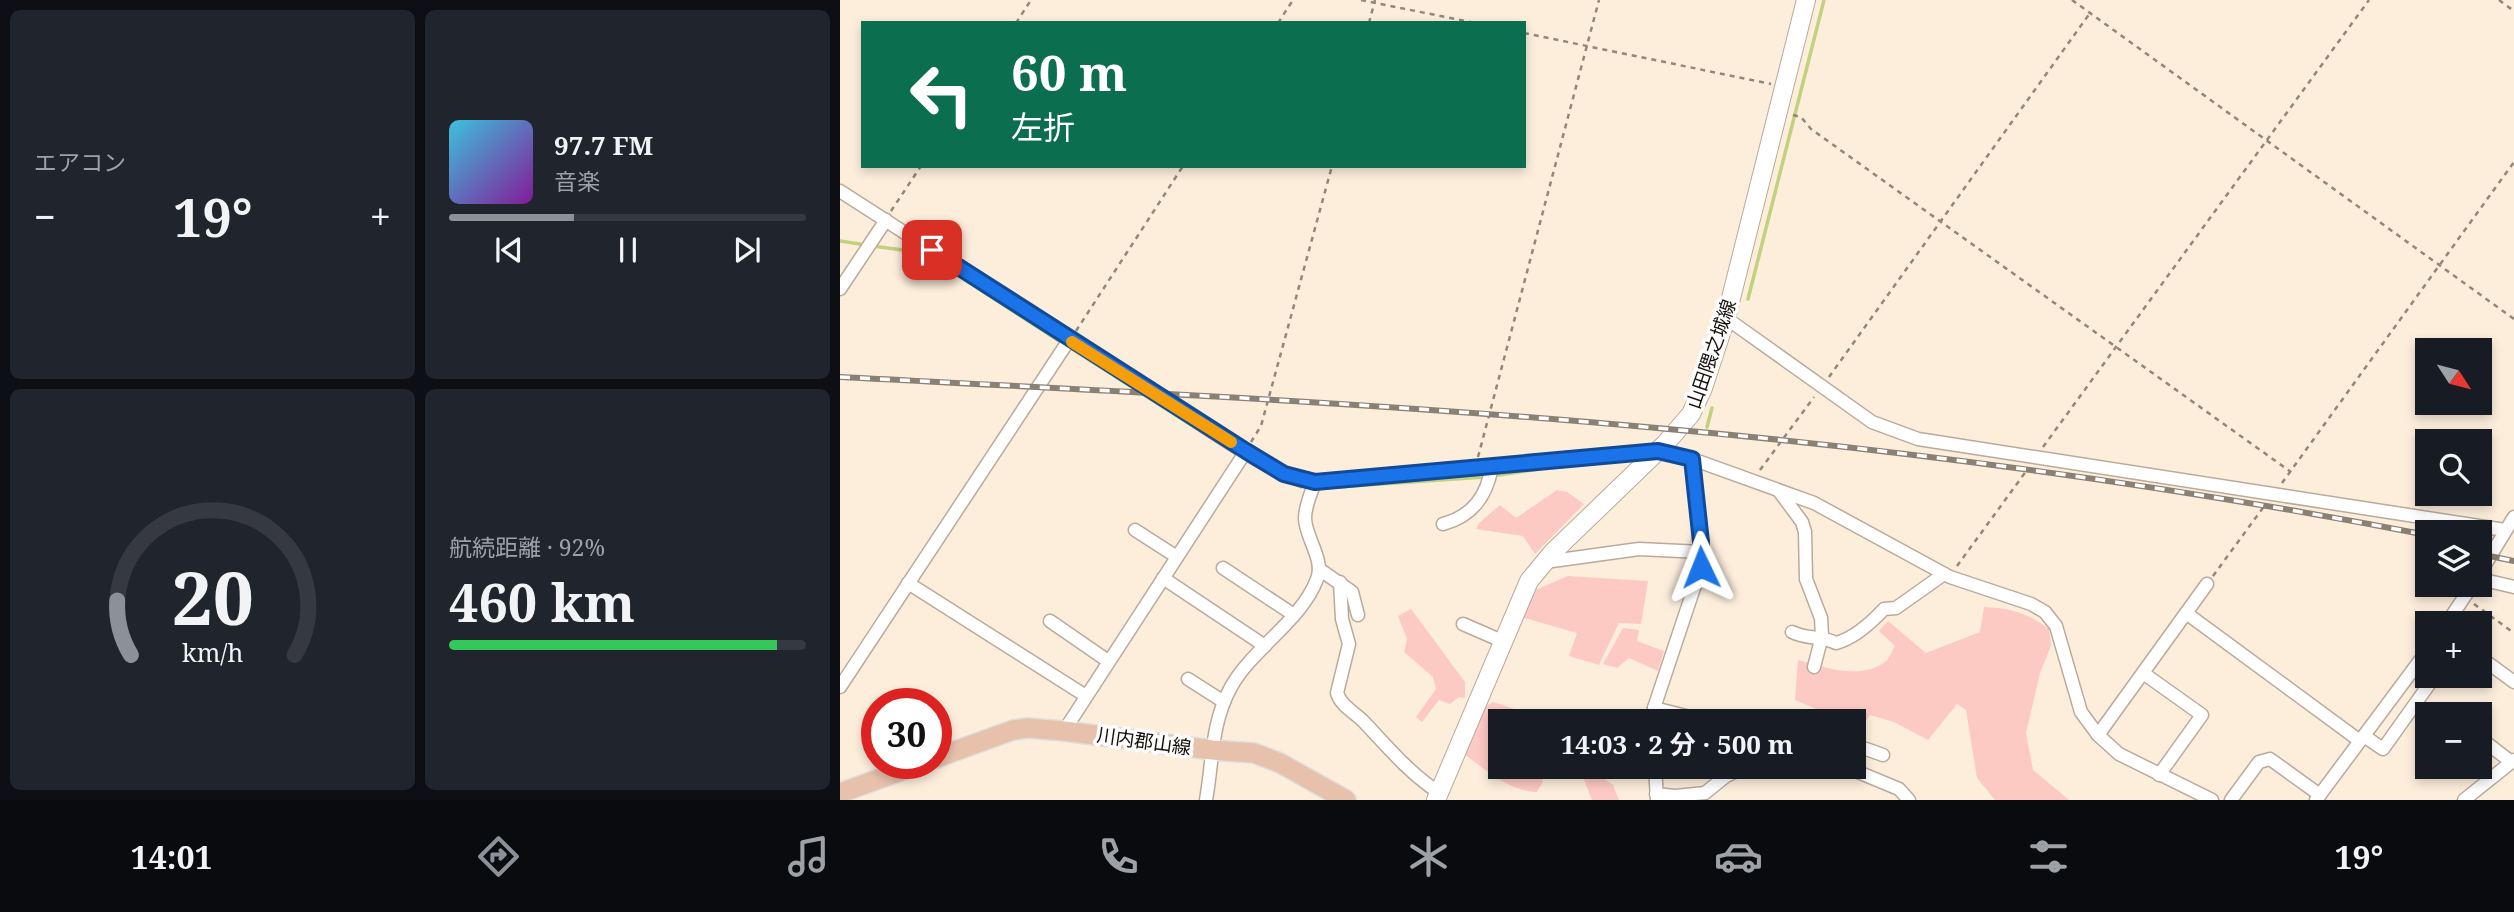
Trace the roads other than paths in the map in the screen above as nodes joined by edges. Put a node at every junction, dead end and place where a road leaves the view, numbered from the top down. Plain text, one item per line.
1 (1806, 0) edge
2 (840, 191) edge
3 (886, 220) junction
4 (840, 289) edge
5 (1726, 318) junction
6 (1067, 344) junction
7 (1658, 451) junction
8 (1243, 455) junction
9 (1692, 459) junction
10 (1491, 473) junction
11 (1315, 482) junction
12 (1779, 491) junction
13 (2514, 517) edge
14 (1443, 524) dead end
15 (1135, 530) dead end
16 (2505, 530) junction
17 (1701, 552) junction
18 (2492, 552) edge
19 (1177, 557) junction
20 (1545, 562) junction
21 (1223, 568) dead end
22 (1319, 569) junction
23 (1947, 575) junction
24 (1163, 578) junction
25 (1340, 582) junction
26 (2492, 582) edge
27 (908, 583) junction
28 (2207, 584) road end
29 (2514, 587) edge
30 (2186, 614) junction
31 (1294, 615) junction
32 (1358, 615) dead end
33 (1050, 621) dead end
34 (1463, 624) dead end
35 (1792, 632) dead end
36 (1822, 636) junction
37 (1502, 641) junction
38 (1265, 646) junction
39 (1108, 661) junction
40 (2492, 666) edge
41 (1814, 667) dead end
42 (2143, 673) junction
43 (2415, 676) edge
44 (1188, 678) dead end
45 (2514, 682) edge
46 (840, 687) edge
47 (2426, 688) edge
48 (1086, 696) junction
49 (1224, 702) junction
50 (1656, 709) edge
51 (1065, 731) junction
52 (2098, 735) junction
53 (2362, 738) junction
54 (2492, 747) edge
55 (1866, 749) edge
56 (1212, 750) junction
57 (952, 752) edge
58 (1883, 755) dead end
59 (2512, 761) edge
60 (1866, 775) edge
61 (2159, 775) junction
62 (884, 779) edge
63 (1655, 779) edge
64 (1722, 779) edge
65 (844, 795) edge
66 (1437, 796) edge
67 (1656, 797) edge
68 (2318, 798) edge
69 (1206, 800) edge
70 (1346, 800) edge
71 (1909, 800) edge
72 (2211, 800) edge
73 (2231, 800) edge
74 (2464, 800) edge

1 - 5 main road, 山田隈之城線
2 - 3 street
3 - 4 street
3 - 6 street
5 - 7 main road, 山田隈之城線
5 - 16 street
6 - 8 street
6 - 27 street
7 - 9 street
7 - 10 street
7 - 20 main road, 山田隈之城線
8 - 11 street
8 - 19 street
9 - 12 street
9 - 17 street
10 - 11 street
10 - 14 street
11 - 22 street
12 - 23 street
12 - 36 street
13 - 16 street
15 - 19 street
16 - 18 street
17 - 20 street
17 - 50 street
19 - 24 street
20 - 37 main road, 山田隈之城線
21 - 31 street
22 - 25 street
22 - 31 street
23 - 36 street
23 - 52 street
24 - 38 street
24 - 39 street
25 - 32 street
25 - 66 street
26 - 29 street
27 - 46 street
27 - 48 street
28 - 30 street
30 - 42 street
30 - 53 street
31 - 38 street
33 - 39 street
34 - 37 street
35 - 36 street
36 - 41 street
37 - 66 main road, 山田隈之城線
38 - 49 street
39 - 48 street
40 - 45 street
42 - 52 street
42 - 61 street
43 - 53 street
44 - 49 street
47 - 53 street
48 - 51 street
49 - 56 street
51 - 56 main road, 川内郡山線
51 - 57 main road, 川内郡山線
52 - 61 street
53 - 68 street
54 - 59 street
55 - 58 street
56 - 69 street
56 - 70 main road, 川内郡山線
59 - 74 street
60 - 71 street
61 - 72 street
62 - 65 main road
63 - 67 street
64 - 67 street
68 - 73 street

